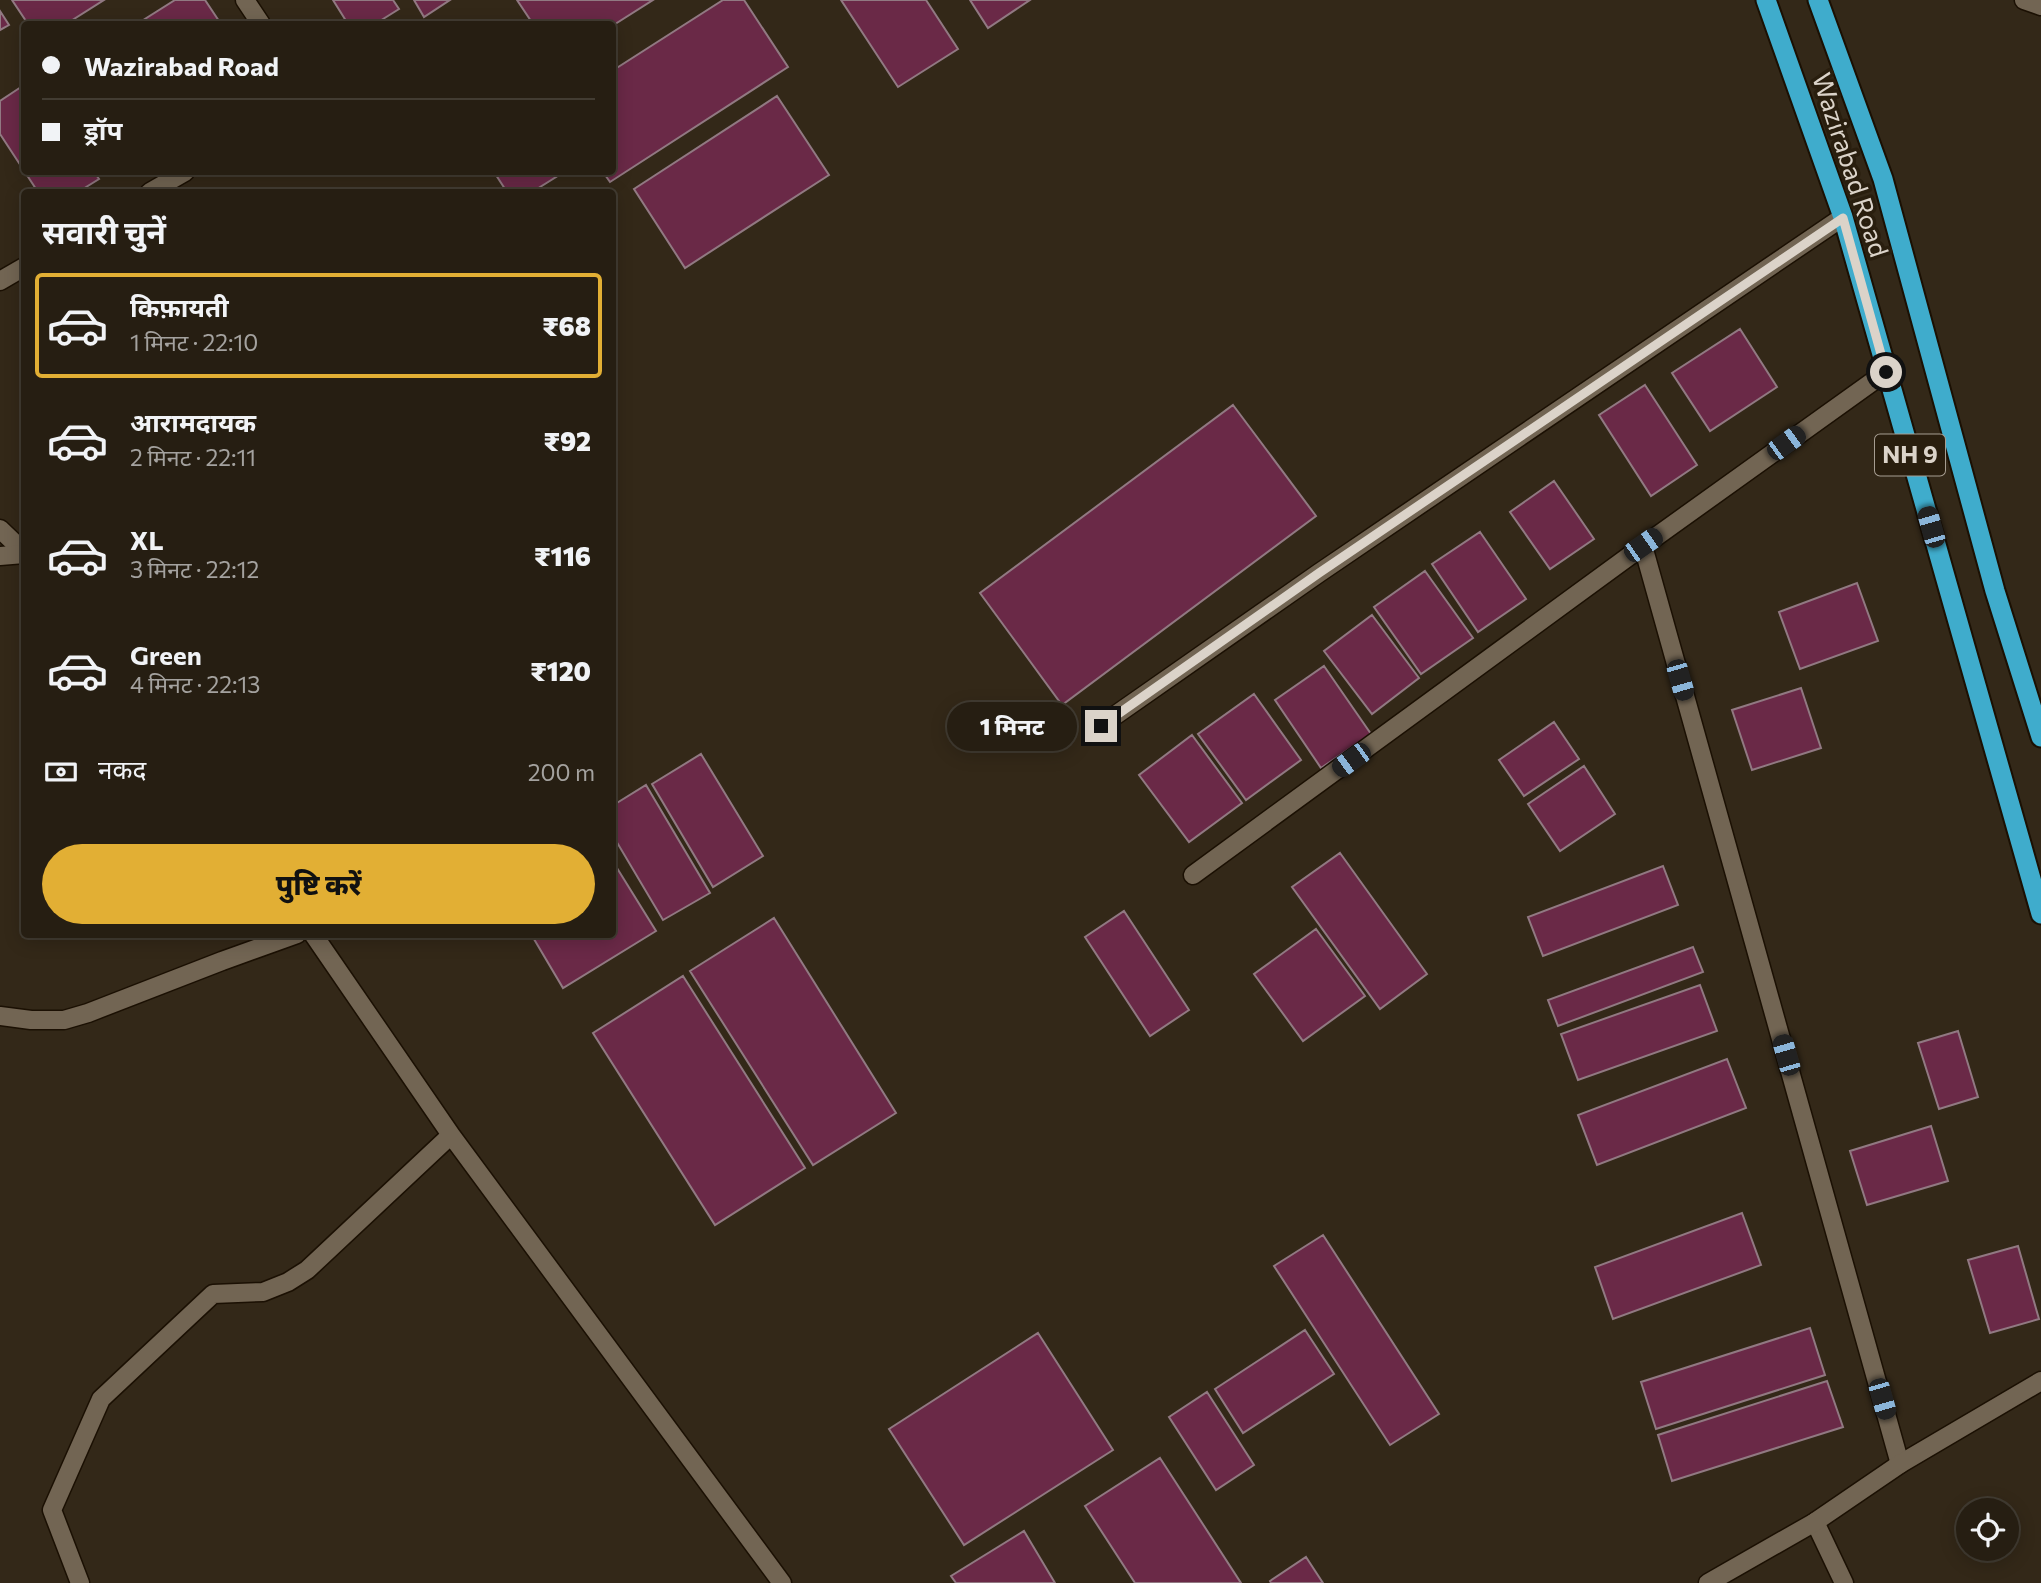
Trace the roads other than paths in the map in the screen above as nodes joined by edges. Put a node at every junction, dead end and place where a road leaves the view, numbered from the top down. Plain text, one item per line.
1 (245, 0) edge
2 (1766, 0) edge
3 (1818, 0) edge
4 (2024, 0) edge
5 (2041, 6) edge
6 (259, 21) edge
7 (180, 175) edge
8 (155, 189) edge
9 (1843, 218) junction
10 (21, 269) edge
11 (0, 281) edge
12 (1886, 372) junction
13 (0, 529) edge
14 (1643, 545) junction
15 (21, 550) edge
16 (21, 553) edge
17 (0, 556) edge
18 (1101, 726) dead end
19 (2041, 737) edge
20 (1193, 875) dead end
21 (2041, 914) edge
22 (285, 938) edge
23 (316, 938) edge
24 (0, 1016) edge
25 (452, 1135) junction
26 (2041, 1381) edge
27 (1900, 1464) junction
28 (1815, 1522) junction
29 (80, 1583) edge
30 (782, 1583) edge
31 (1708, 1583) edge
32 (1844, 1583) edge

1 - 6 street
2 - 9 highway, Wazirabad Road / NH 9
3 - 19 highway, Wazirabad Road / NH 9
4 - 5 street
7 - 8 street
9 - 12 highway, Wazirabad Road / NH 9
9 - 18 street
10 - 11 street
12 - 14 street
12 - 21 highway, Wazirabad Road / NH 9
13 - 15 street
14 - 20 street
14 - 27 street
16 - 17 street
22 - 24 street
23 - 25 street
25 - 29 street
25 - 30 street
26 - 27 street
27 - 28 street
28 - 31 street
28 - 32 street

